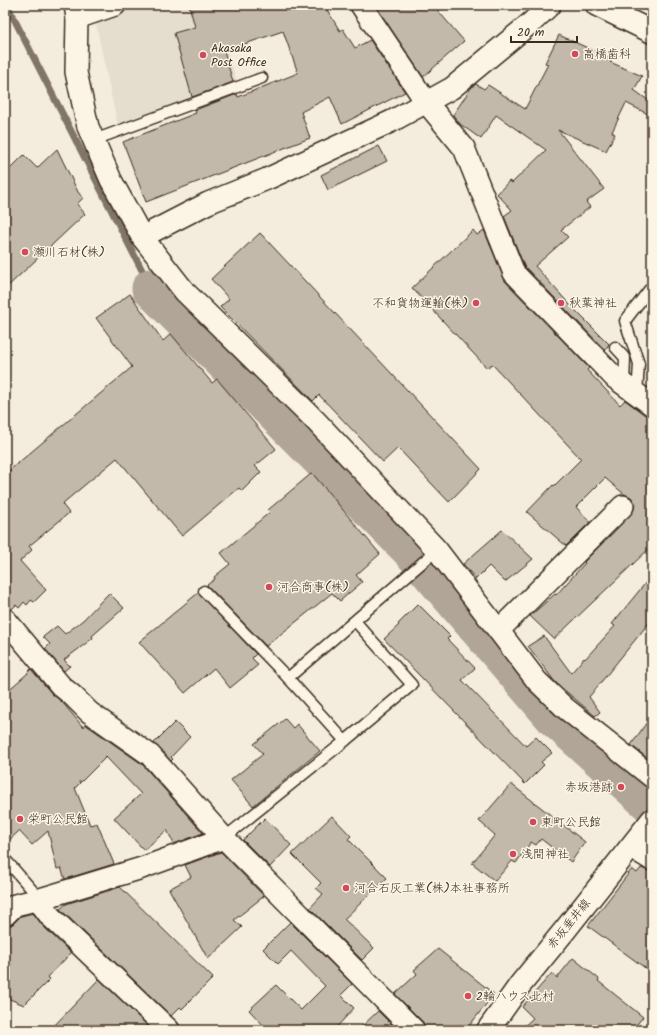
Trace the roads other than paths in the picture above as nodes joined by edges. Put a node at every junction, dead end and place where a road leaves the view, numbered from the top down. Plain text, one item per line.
1 (115, 5) edge
2 (361, 5) edge
3 (550, 5) edge
4 (597, 5) edge
5 (76, 11) edge
6 (652, 32) edge
7 (262, 78) dead end
8 (426, 102) junction
9 (94, 140) junction
10 (142, 237) junction
11 (652, 286) edge
12 (615, 347) dead end
13 (638, 394) edge
14 (623, 506) dead end
15 (432, 554) junction
16 (204, 591) dead end
17 (5, 619) edge
18 (355, 621) junction
19 (499, 630) junction
20 (288, 678) junction
21 (345, 742) junction
22 (652, 777) edge
23 (651, 821) edge
24 (224, 838) junction
25 (631, 847) junction
26 (5, 859) edge
27 (652, 860) edge
28 (39, 899) junction
29 (8, 904) edge
30 (169, 1030) edge
31 (414, 1030) edge
32 (488, 1030) edge

1 - 5 street
2 - 8 street
3 - 8 street
4 - 6 main road
5 - 9 street
7 - 9 lane
8 - 10 street
8 - 13 street
9 - 10 street
10 - 15 street
11 - 13 lane
12 - 13 lane
14 - 19 street
15 - 18 lane
15 - 19 street
16 - 20 lane
17 - 24 street
18 - 20 lane
18 - 21 lane
19 - 22 street
20 - 21 lane
21 - 24 lane
23 - 25 main road, 赤坂垂井線
24 - 28 street
24 - 31 street
25 - 27 street
25 - 32 main road, 赤坂垂井線
26 - 28 lane
28 - 29 street
28 - 30 street

